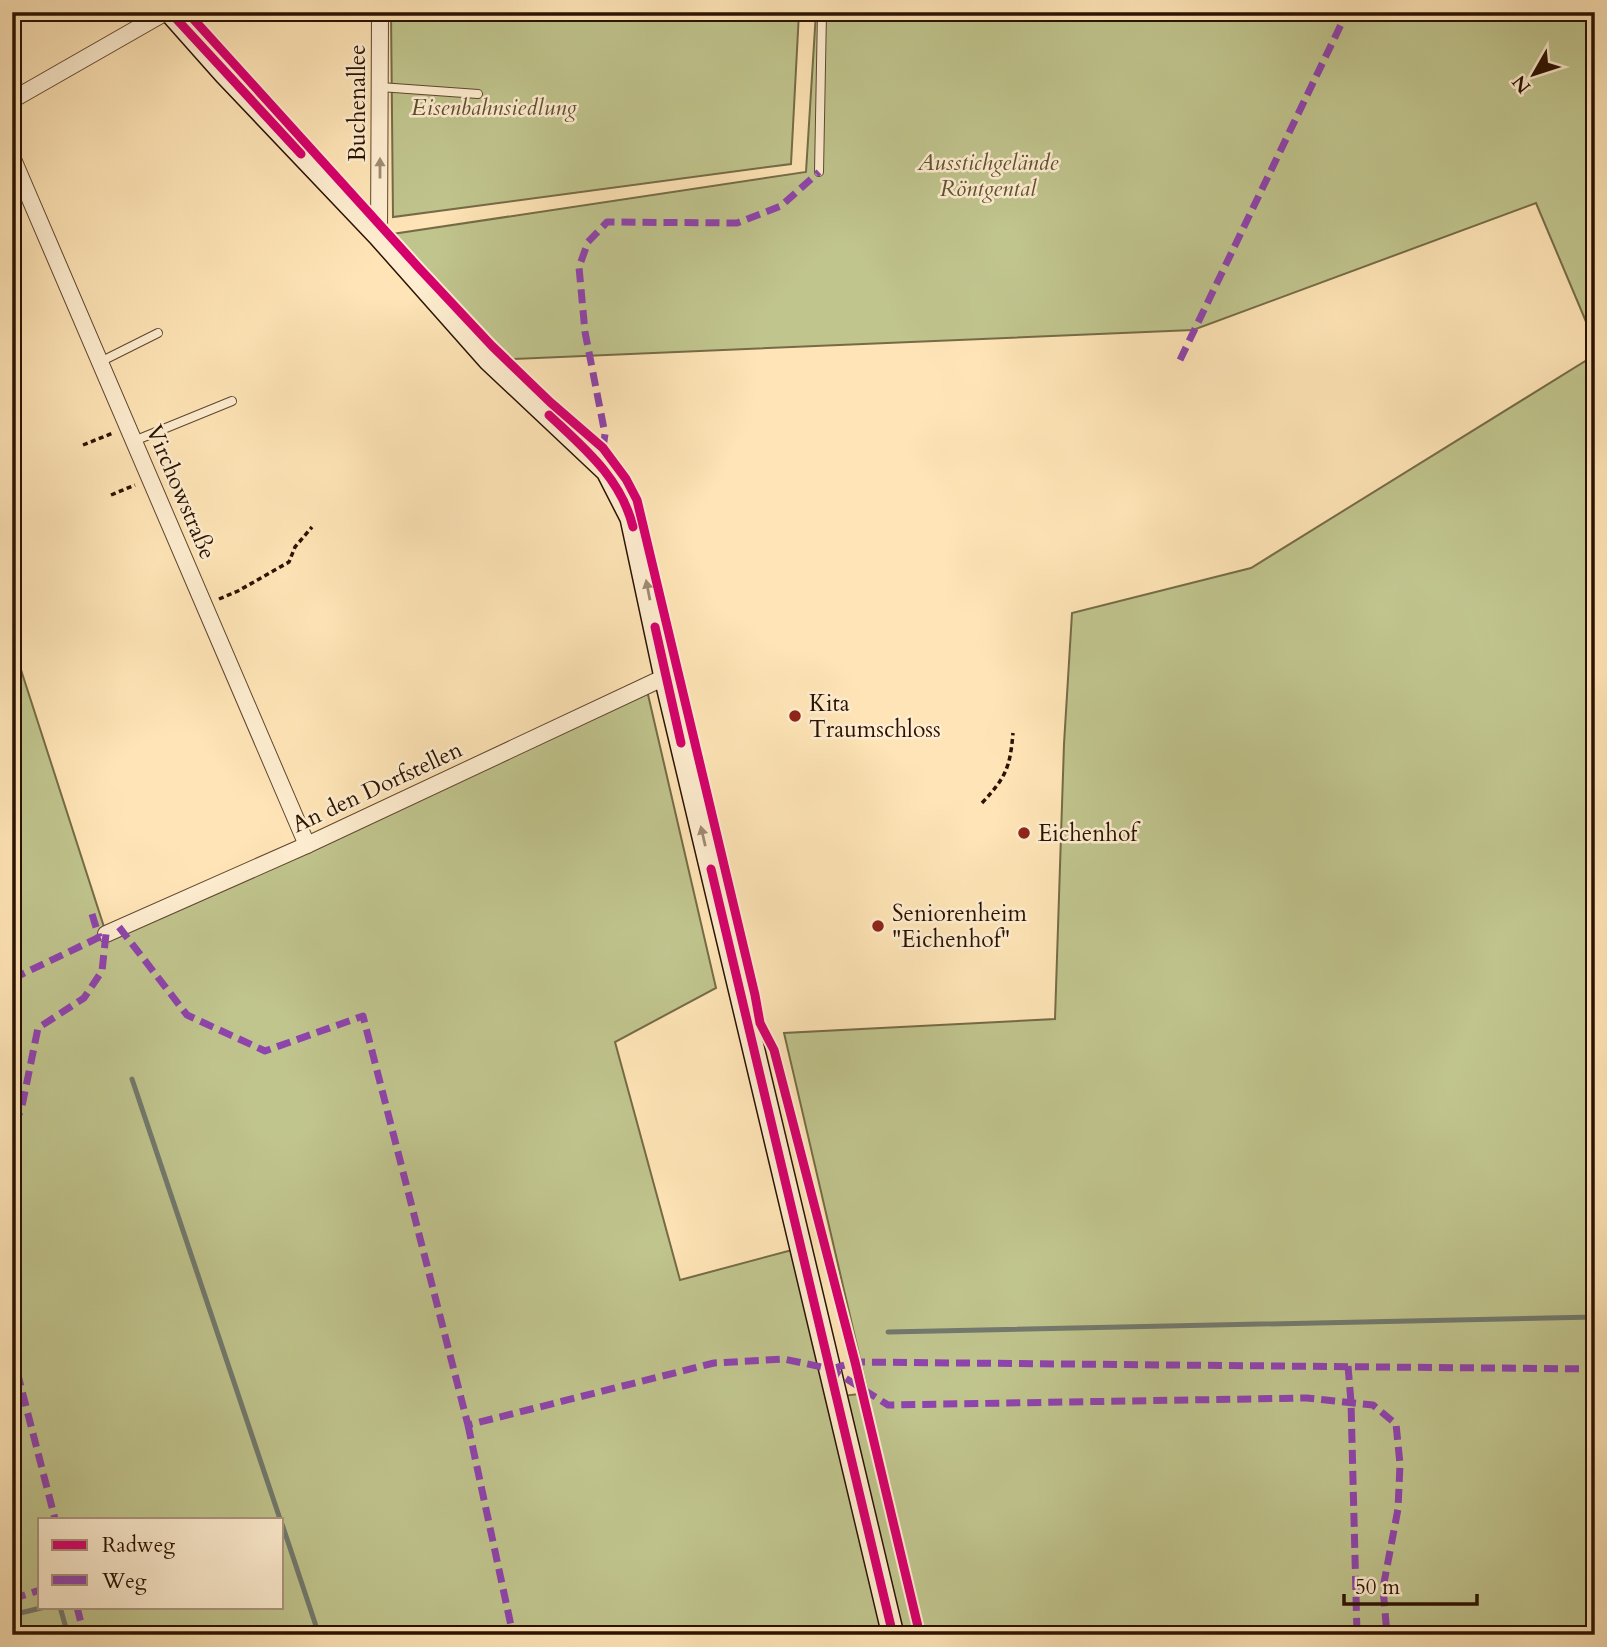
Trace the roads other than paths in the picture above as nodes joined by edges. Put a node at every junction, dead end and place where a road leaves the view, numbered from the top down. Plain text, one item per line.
1 (168, 12) edge
2 (205, 12) edge
3 (382, 12) edge
4 (822, 12) edge
5 (455, 16) dead end
6 (188, 32) junction
7 (380, 87) junction
8 (478, 94) dead end
9 (12, 100) edge
10 (12, 157) edge
11 (819, 172) dead end
12 (379, 236) junction
13 (158, 333) dead end
14 (100, 362) junction
15 (232, 401) dead end
16 (131, 434) junction
17 (665, 677) junction
18 (307, 845) junction
19 (106, 934) dead end
20 (893, 1635) edge

1 - 6 street
1 - 9 street
2 - 6 lane
3 - 5 lane
3 - 7 street, Buchenallee
4 - 11 lane
6 - 12 street
7 - 8 lane
12 -> 7 street, Buchenallee
10 - 14 street, Virchowstraße
17 -> 12 street
13 - 14 lane
14 - 16 street, Virchowstraße
15 - 16 lane
16 - 18 street, Virchowstraße
17 - 18 street, An den Dorfstellen
20 -> 17 street
18 - 19 street, An den Dorfstellen

